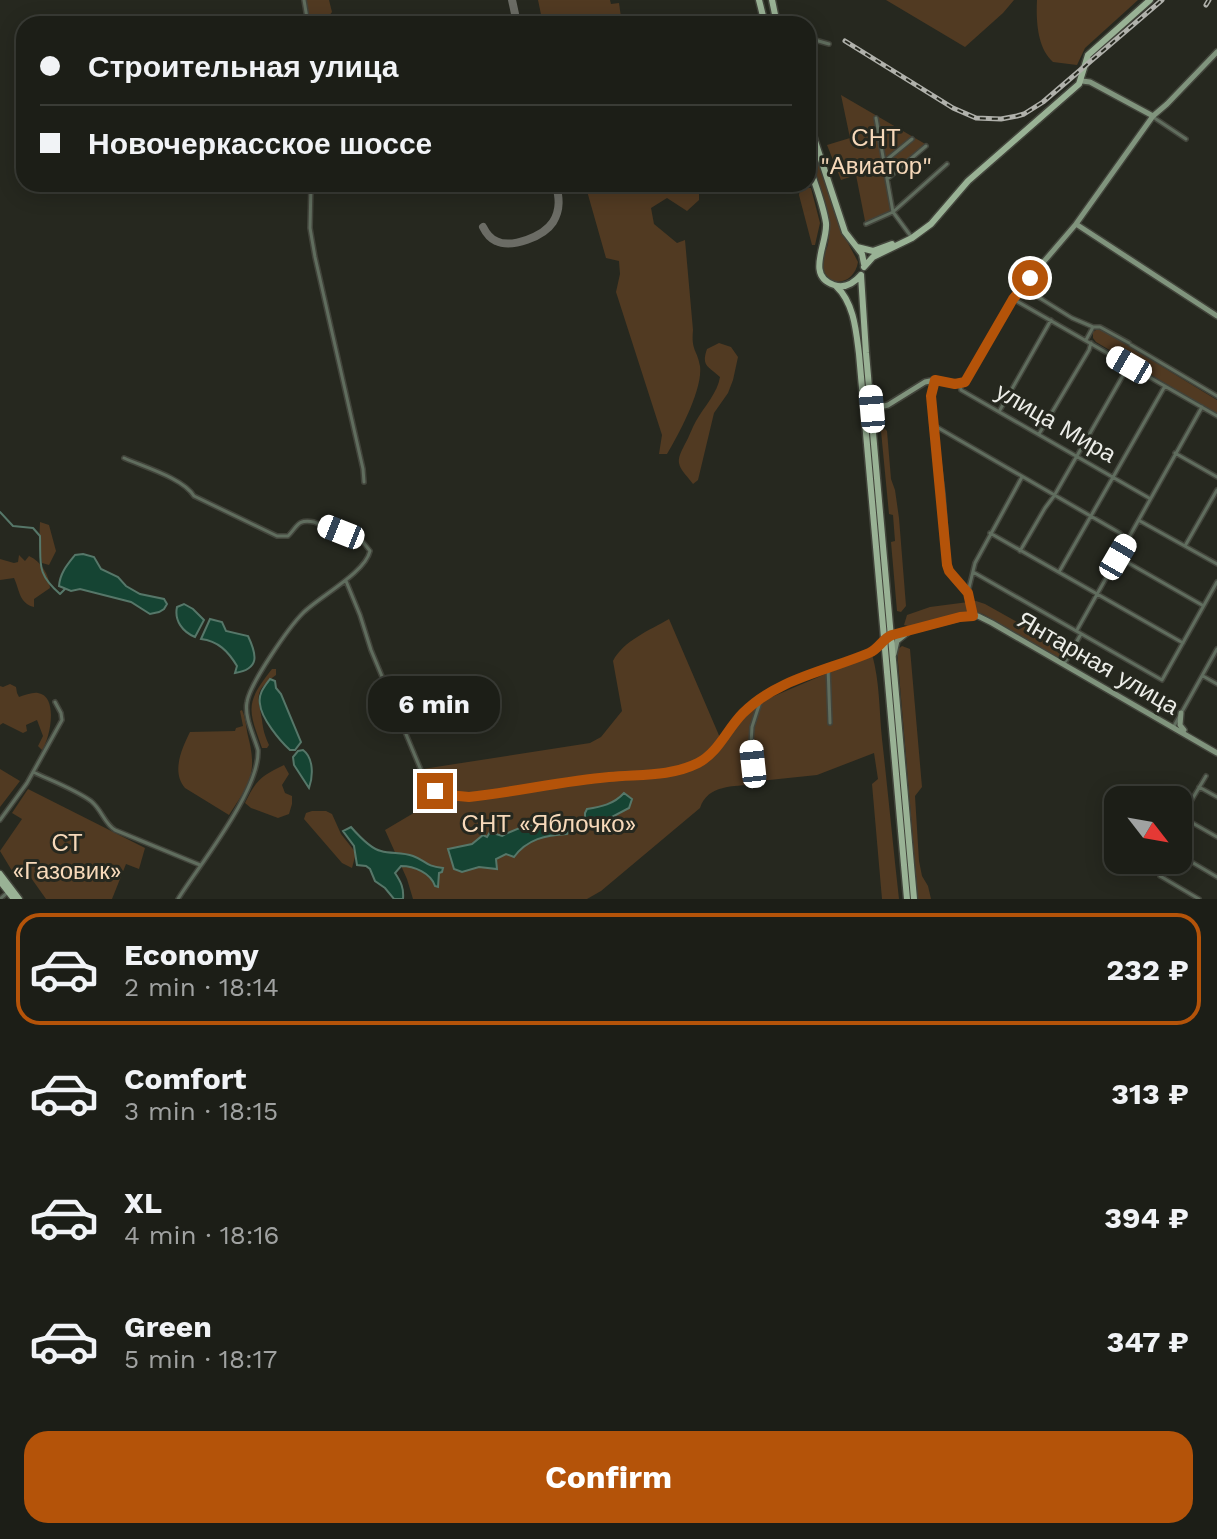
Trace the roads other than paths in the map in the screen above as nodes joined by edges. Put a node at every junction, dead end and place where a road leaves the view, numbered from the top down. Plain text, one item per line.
1 (1150, 0) edge
2 (816, 40) edge
3 (829, 44) dead end
4 (1217, 52) edge
5 (1082, 81) junction
6 (1153, 116) junction
7 (876, 118) dead end
8 (912, 139) dead end
9 (1186, 139) dead end
10 (926, 146) dead end
11 (816, 148) edge
12 (884, 162) junction
13 (947, 164) dead end
14 (887, 179) junction
15 (816, 186) edge
16 (830, 188) junction
17 (311, 192) edge
18 (818, 192) junction
19 (893, 212) junction
20 (866, 224) dead end
21 (931, 224) junction
22 (1076, 224) junction
23 (910, 235) junction
24 (857, 247) junction
25 (862, 271) junction
26 (836, 286) junction
27 (1022, 287) junction
28 (1013, 299) junction
29 (1217, 316) edge
30 (1051, 320) junction
31 (1093, 327) junction
32 (1088, 342) junction
33 (1129, 365) junction
34 (935, 380) junction
35 (960, 384) junction
36 (1165, 386) junction
37 (1217, 396) edge
38 (1202, 407) junction
39 (872, 409) junction
40 (999, 412) junction
41 (1217, 416) edge
42 (933, 425) junction
43 (1039, 434) junction
44 (1175, 453) junction
45 (1077, 456) junction
46 (124, 458) dead end
47 (1022, 477) junction
48 (1114, 477) junction
49 (1217, 477) edge
50 (364, 482) dead end
51 (1217, 490) edge
52 (1054, 496) junction
53 (1149, 498) junction
54 (1091, 517) junction
55 (1139, 520) junction
56 (990, 533) junction
57 (1127, 542) junction
58 (1185, 546) junction
59 (1020, 551) junction
60 (1118, 557) junction
61 (1217, 564) edge
62 (973, 572) junction
63 (1059, 572) junction
64 (346, 581) junction
65 (1217, 582) edge
66 (968, 593) junction
67 (1097, 594) junction
68 (1203, 606) junction
69 (973, 616) junction
70 (891, 618) junction
71 (911, 631) junction
72 (1076, 631) junction
73 (1081, 634) junction
74 (888, 636) junction
75 (1183, 643) junction
76 (1217, 649) edge
77 (876, 653) junction
78 (894, 655) junction
79 (887, 661) junction
80 (1064, 664) junction
81 (828, 666) junction
82 (1202, 676) junction
83 (1217, 684) edge
84 (761, 699) junction
85 (55, 702) dead end
86 (1181, 713) junction
87 (1161, 719) junction
88 (830, 723) dead end
89 (1174, 727) junction
90 (1198, 742) junction
91 (1217, 753) edge
92 (33, 772) junction
93 (1206, 776) dead end
94 (754, 784) dead end
95 (1199, 787) junction
96 (1217, 797) edge
97 (1192, 799) edge
98 (0, 820) edge
99 (1192, 823) edge
100 (1217, 837) edge
101 (1192, 862) edge
102 (200, 865) junction
103 (0, 874) edge
104 (1160, 874) edge
105 (1217, 877) edge
106 (0, 881) edge
107 (8, 892) junction
108 (0, 899) edge
109 (16, 899) edge
110 (178, 899) edge
111 (907, 899) edge
112 (914, 899) edge
113 (1199, 899) edge

1 - 5 main road
2 - 3 street
4 - 6 street
5 - 6 street
5 - 21 main road
6 - 9 street
6 - 22 street
7 - 12 street
8 - 12 street
10 - 14 street
11 - 16 main road
12 - 14 street
13 - 19 street
14 - 19 street
15 - 18 main road
16 - 18 main road
16 - 24 main road
17 - 50 street
18 - 26 main road
19 - 20 street
19 - 23 street
21 - 23 main road
21 - 25 main road
22 - 27 street
22 - 29 street
23 - 24 main road
24 - 25 main road
25 - 26 main road
25 - 39 main road
26 - 74 main road
27 - 28 street
27 - 31 street
28 - 30 street
28 - 35 street
30 - 32 street
30 - 40 street
31 - 32 street
31 - 37 street
32 - 33 street
32 - 43 street
33 - 36 street
33 - 45 street
34 - 35 street, улица Мира
34 - 39 street
34 - 42 street
35 - 40 street, улица Мира
36 - 38 street
36 - 48 street
38 - 41 street
38 - 44 street
39 - 70 main road
40 - 43 street, улица Мира
42 - 47 street
42 - 66 street
43 - 45 street, улица Мира
44 - 49 street
44 - 53 street
45 - 48 street, улица Мира
45 - 52 street
46 - 64 street
47 - 52 street
47 - 56 street
48 - 53 street, улица Мира
48 - 54 street
51 - 58 street
52 - 54 street
52 - 59 street
53 - 55 street
54 - 57 street
54 - 63 street
55 - 57 street
55 - 58 street
56 - 59 street
56 - 62 street
57 - 60 street
58 - 61 street
59 - 63 street
60 - 67 street
60 - 68 street
62 - 66 street
62 - 72 street, Янтарная улица
63 - 67 street
64 - 84 street
64 - 102 street
65 - 68 street
66 - 69 street
67 - 72 street
67 - 75 street
68 - 75 street
69 - 71 street
69 - 80 street, Янтарная улица
70 - 71 street
70 - 74 main road
71 - 74 street
71 - 78 street
72 - 73 street, Янтарная улица
73 - 75 street, Янтарная улица
73 - 80 street
74 - 77 street
74 - 78 main road
74 - 79 main road
76 - 82 street
77 - 79 street
77 - 81 street
78 - 112 main road
79 - 111 main road
80 - 87 street, Янтарная улица
81 - 84 street
81 - 88 street
82 - 83 street
82 - 86 street
84 - 94 street
85 - 92 street
86 - 87 street
86 - 89 street
86 - 90 street
87 - 89 street, Янтарная улица
89 - 90 street, Янтарная улица
90 - 91 street, Янтарная улица
92 - 98 street
92 - 102 street
93 - 95 street
95 - 96 street
95 - 97 street
99 - 100 street
101 - 105 street
102 - 110 street
103 - 109 main road
104 - 113 street
106 - 107 main road
107 - 108 street
107 - 109 main road

